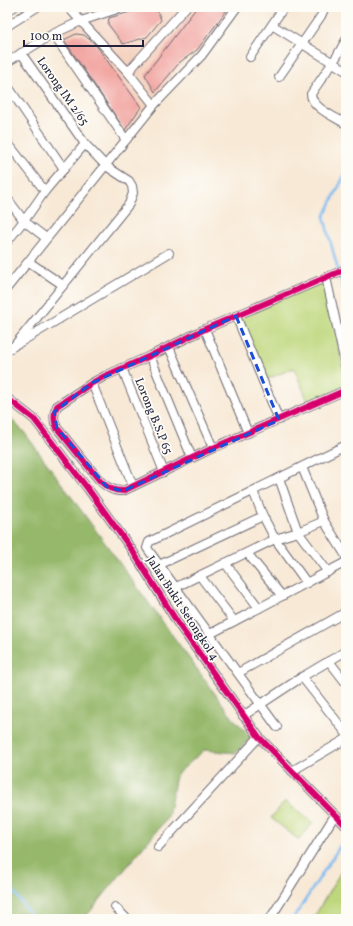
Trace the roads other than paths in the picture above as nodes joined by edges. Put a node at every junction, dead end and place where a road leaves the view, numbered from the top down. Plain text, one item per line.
1 (14, 7) edge
2 (38, 7) edge
3 (68, 7) edge
4 (123, 7) edge
5 (186, 7) edge
6 (237, 7) edge
7 (284, 7) edge
8 (325, 7) edge
9 (7, 11) edge
10 (81, 21) junction
11 (272, 25) junction
12 (7, 26) edge
13 (53, 34) junction
14 (346, 40) edge
15 (302, 43) junction
16 (21, 53) junction
17 (250, 57) dead end
18 (7, 62) edge
19 (332, 62) junction
20 (346, 71) edge
21 (128, 72) junction
22 (279, 77) dead end
23 (7, 85) edge
24 (154, 105) junction
25 (346, 124) edge
26 (126, 140) junction
27 (7, 142) edge
28 (85, 144) junction
29 (14, 152) junction
30 (7, 157) edge
31 (106, 166) junction
32 (64, 169) junction
33 (45, 191) junction
34 (7, 198) edge
35 (24, 221) junction
36 (46, 238) junction
37 (7, 242) edge
38 (169, 253) dead end
39 (28, 262) junction
40 (344, 270) edge
41 (329, 276) junction
42 (63, 285) junction
43 (7, 288) edge
44 (236, 316) junction
45 (206, 329) junction
46 (170, 347) junction
47 (10, 348) edge
48 (150, 356) junction
49 (122, 368) junction
50 (346, 368) edge
51 (92, 383) junction
52 (346, 390) edge
53 (7, 398) edge
54 (279, 420) junction
55 (248, 433) junction
56 (346, 445) edge
57 (213, 448) junction
58 (192, 458) junction
59 (302, 467) junction
60 (164, 472) junction
61 (279, 478) junction
62 (133, 486) junction
63 (253, 491) junction
64 (263, 516) junction
65 (324, 521) junction
66 (298, 532) junction
67 (275, 539) junction
68 (247, 553) junction
69 (346, 556) edge
70 (346, 562) edge
71 (225, 563) junction
72 (159, 565) junction
73 (328, 572) junction
74 (200, 576) junction
75 (306, 583) junction
76 (176, 587) junction
77 (282, 596) junction
78 (259, 608) junction
79 (346, 612) edge
80 (234, 621) junction
81 (210, 634) junction
82 (346, 651) edge
83 (329, 661) junction
84 (238, 673) junction
85 (302, 677) junction
86 (346, 683) edge
87 (259, 704) junction
88 (243, 716) junction
89 (277, 727) dead end
90 (346, 733) edge
91 (259, 737) junction
92 (346, 739) edge
93 (292, 771) junction
94 (335, 815) junction
95 (346, 826) edge
96 (158, 847) dead end
97 (116, 907) dead end
98 (127, 919) edge
99 (270, 919) edge

1 - 9 street
2 - 12 street
3 - 10 street
4 - 10 street
5 - 21 street
6 - 24 street
7 - 11 street
8 - 15 street
10 - 13 street
10 - 21 street
11 - 15 street
11 - 17 street
13 - 16 street
13 - 26 street
14 - 19 street
15 - 19 street
15 - 22 street
16 - 18 street
16 - 28 street, Lorong IM 2/65
19 - 20 street
19 - 25 street
21 - 24 street
23 - 32 street
24 - 26 street
26 - 31 street
27 - 29 street
28 - 31 street, Lorong IM 2/65
28 - 32 street
29 - 30 street
29 - 33 street
31 - 36 street
31 - 42 street, Lorong IM 2/65
32 - 33 street
33 - 35 street
34 - 35 street
35 - 36 street
35 - 37 street
36 - 39 street
38 - 47 street
39 - 42 street
39 - 43 street
40 - 41 street
41 - 44 street
41 - 50 street
42 - 47 street
44 - 45 street
44 - 54 street
45 - 46 street
45 - 55 street
46 - 48 street
46 - 57 street
48 - 49 street
48 - 58 street
49 - 51 street
49 - 60 street, Lorong B.S.P 65
51 - 62 street
51 - 62 street
52 - 54 street
53 - 88 street, Jalan Bukit Setongkol 4
54 - 55 street
55 - 57 street
56 - 59 street
57 - 58 street
58 - 60 street
59 - 61 street
59 - 65 street
60 - 62 street
61 - 63 street
61 - 66 street
63 - 64 street
63 - 72 street
64 - 67 street
64 - 72 street
65 - 66 street
65 - 69 street
66 - 67 street
66 - 73 street
67 - 68 street
67 - 75 street
68 - 71 street
68 - 77 street
70 - 73 street
71 - 74 street
71 - 78 street
72 - 76 street
73 - 75 street
74 - 76 street
74 - 80 street
75 - 77 street
76 - 81 street
77 - 78 street
78 - 80 street
79 - 84 street
80 - 81 street
81 - 84 street
82 - 83 street
83 - 85 street
83 - 86 street
84 - 87 street
85 - 87 street
85 - 90 street
87 - 88 street
87 - 89 street
88 - 91 street, Jalan Bukit Setongkol 4
91 - 93 street, Jalan Bukit Setongkol 4
91 - 96 street
92 - 93 street
93 - 94 street, Jalan Bukit Setongkol 4
94 - 95 street, Jalan Bukit Setongkol 4
94 - 99 street
97 - 98 street

